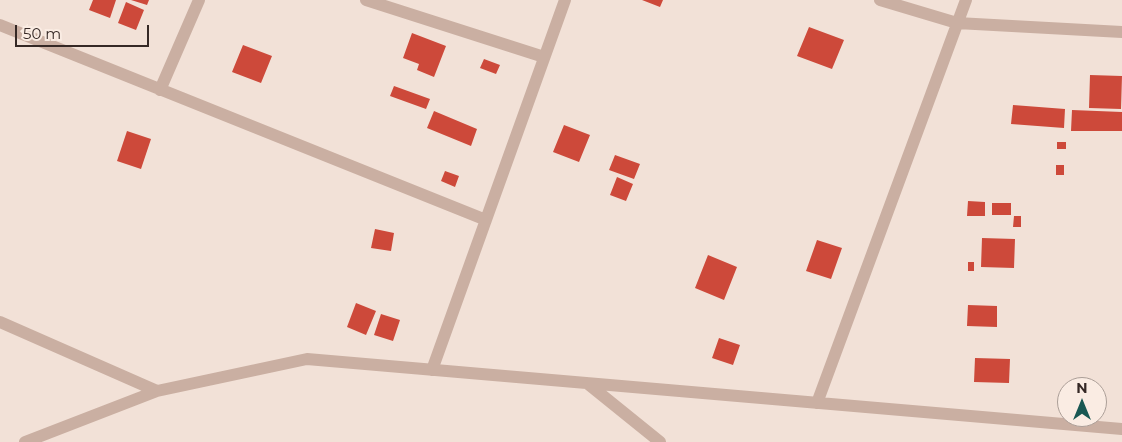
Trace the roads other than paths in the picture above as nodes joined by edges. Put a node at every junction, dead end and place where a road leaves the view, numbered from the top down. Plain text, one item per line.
1 (199, 0) edge
2 (366, 0) edge
3 (565, 0) edge
4 (880, 0) edge
5 (966, 0) edge
6 (957, 23) junction
7 (0, 25) edge
8 (1122, 32) edge
9 (544, 57) junction
10 (160, 90) junction
11 (486, 220) junction
12 (0, 322) edge
13 (432, 370) junction
14 (587, 383) junction
15 (157, 391) junction
16 (817, 403) junction
17 (1122, 429) edge
18 (25, 442) edge
19 (660, 442) edge

1 - 10 street
2 - 9 street
3 - 9 street
4 - 6 street
5 - 6 street
6 - 8 street
6 - 16 street
7 - 10 street
9 - 11 street
10 - 11 street
11 - 13 street
12 - 15 street
13 - 14 street
13 - 15 street
14 - 16 street
14 - 19 street
15 - 18 street
16 - 17 street

